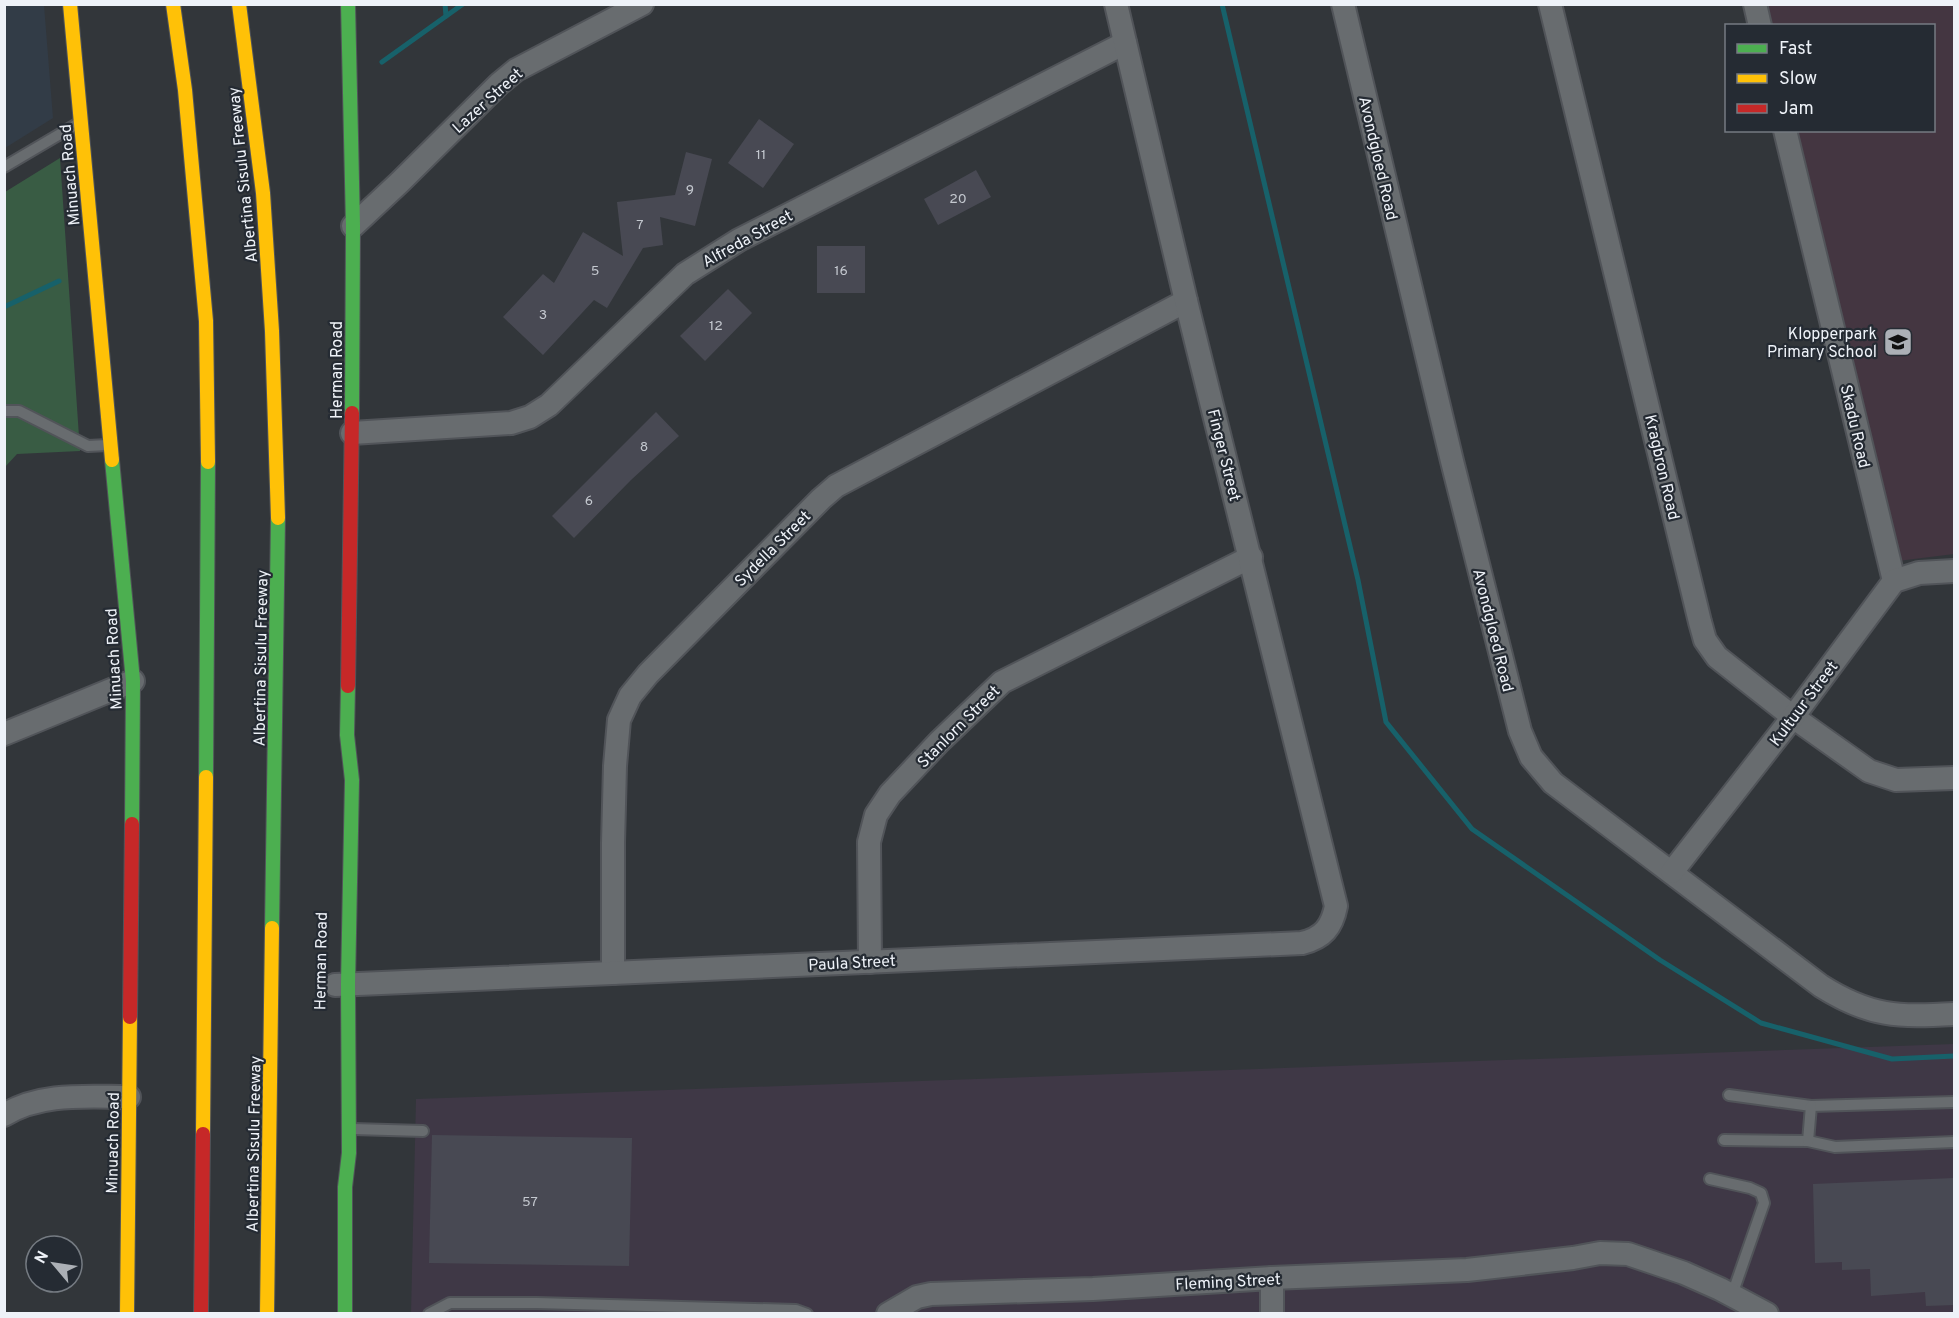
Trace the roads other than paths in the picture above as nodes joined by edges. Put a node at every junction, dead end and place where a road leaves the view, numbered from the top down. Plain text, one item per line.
1 (70, 4) edge
2 (173, 4) edge
3 (239, 4) edge
4 (348, 4) edge
5 (642, 4) edge
6 (1116, 4) edge
7 (1343, 4) edge
8 (1551, 4) edge
9 (1755, 4) edge
10 (1760, 24) edge
11 (1125, 43) junction
12 (81, 122) junction
13 (1785, 132) edge
14 (4, 166) edge
15 (353, 225) junction
16 (1186, 300) junction
17 (4, 411) edge
18 (352, 433) junction
19 (112, 445) junction
20 (1251, 557) junction
21 (1954, 571) edge
22 (1894, 581) junction
23 (133, 681) junction
24 (1793, 717) junction
25 (4, 734) edge
26 (1954, 778) edge
27 (1672, 872) junction
28 (1336, 906) joint
29 (870, 962) junction
30 (613, 974) junction
31 (342, 984) junction
32 (1954, 1014) edge
33 (1729, 1095) dead end
34 (129, 1097) junction
35 (1954, 1102) edge
36 (1811, 1106) junction
37 (4, 1115) edge
38 (349, 1129) junction
39 (423, 1131) dead end
40 (1724, 1140) dead end
41 (1808, 1141) junction
42 (1954, 1142) edge
43 (1710, 1179) dead end
44 (345, 1187) junction
45 (1272, 1278) junction
46 (1732, 1295) junction
47 (127, 1314) edge
48 (201, 1314) edge
49 (267, 1314) edge
50 (345, 1314) edge
51 (429, 1314) edge
52 (807, 1314) edge
53 (888, 1314) edge
54 (1272, 1314) edge
55 (1767, 1314) edge

1 - 12 main road, Minuach Road
2 - 48 main road
3 - 49 main road, Albertina Sisulu Freeway
4 - 15 main road, Herman Road
5 - 15 street, Lazer Street
6 - 11 street, Finger Street
7 - 27 street, Avondgloed Road
8 - 24 street, Kragbron Road
9 - 10 street
11 - 16 street, Finger Street
11 - 18 street, Alfreda Street
12 - 14 lane
12 - 19 main road, Minuach Road
13 - 22 street, Skadu Road
15 - 18 main road, Herman Road
16 - 20 street, Finger Street
16 - 30 street, Sydella Street
17 - 19 lane
18 - 31 main road, Herman Road
19 - 23 main road, Minuach Road
20 - 28 street, Finger Street
20 - 29 street, Stanlorn Street
21 - 22 street
22 - 24 street, Kultuur Street
23 - 25 street
23 - 34 main road, Minuach Road
24 - 26 street, Kragbron Road
24 - 27 street, Kultuur Street
27 - 32 street, Avondgloed Road
28 - 29 street, Paula Street
29 - 30 street, Paula Street
30 - 31 street, Paula Street
31 - 38 main road, Herman Road
31 - 44 main road, Herman Road
33 - 36 lane
34 - 37 street
34 - 47 main road, Minuach Road
35 - 36 lane
36 - 41 lane
38 - 39 lane
38 - 44 main road, Herman Road
40 - 41 lane
41 - 42 lane
43 - 46 lane
44 - 50 main road, Herman Road
45 - 46 street, Fleming Street
45 - 53 street, Fleming Street
45 - 54 street
46 - 55 street, Fleming Street
51 - 52 lane

